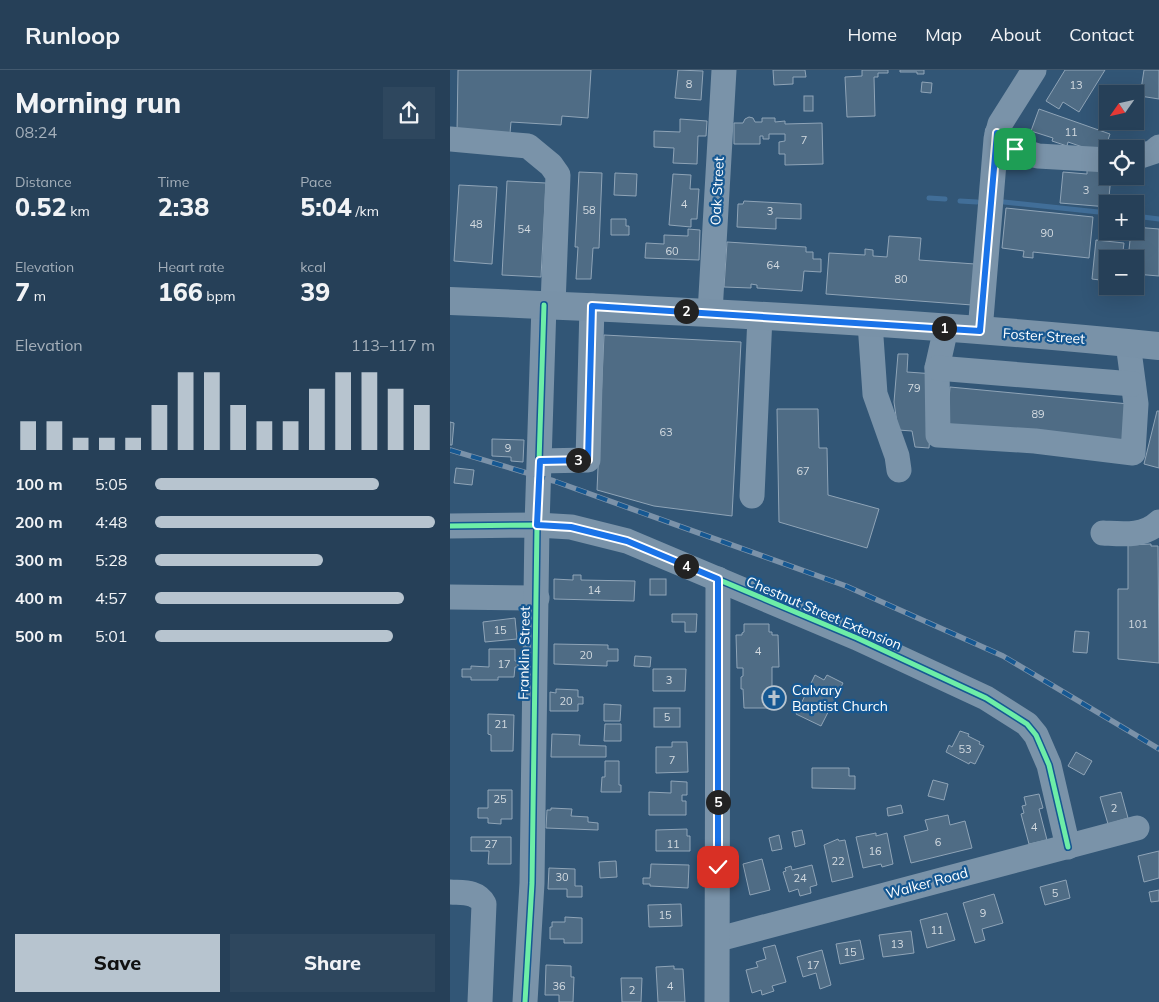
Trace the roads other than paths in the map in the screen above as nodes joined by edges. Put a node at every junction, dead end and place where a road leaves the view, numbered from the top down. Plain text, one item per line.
1 (724, 70) edge
2 (1034, 70) edge
3 (997, 133) junction
4 (450, 139) edge
5 (1159, 148) edge
6 (1144, 155) edge
7 (1099, 159) edge
8 (450, 301) edge
9 (548, 305) junction
10 (592, 306) junction
11 (710, 313) junction
12 (760, 316) junction
13 (870, 323) junction
14 (946, 328) junction
15 (980, 331) junction
16 (1128, 343) junction
17 (1159, 346) edge
18 (937, 368) junction
19 (1133, 384) junction
20 (540, 461) junction
21 (899, 470) dead end
22 (752, 496) dead end
23 (1159, 522) edge
24 (537, 525) junction
25 (450, 526) edge
26 (1103, 533) dead end
27 (718, 579) junction
28 (450, 597) edge
29 (536, 598) junction
30 (1137, 828) dead end
31 (1068, 847) junction
32 (450, 892) edge
33 (719, 939) junction
34 (480, 1002) edge
35 (525, 1002) edge
36 (717, 1002) edge

1 - 11 street, Oak Street
2 - 3 street
3 - 7 street
3 - 15 street
4 - 9 street, Franklin Street
5 - 6 street
8 - 9 main road, Foster Street
9 - 10 main road, Foster Street
9 - 20 street, Franklin Street
10 - 11 main road, Foster Street
10 - 20 street
11 - 12 main road, Foster Street
12 - 13 main road, Foster Street
12 - 22 street
13 - 14 main road, Foster Street
13 - 21 street
14 - 15 main road, Foster Street
14 - 18 street
15 - 16 main road, Foster Street
16 - 17 main road, Foster Street
16 - 19 street
18 - 19 street
18 - 19 street
20 - 24 street, Franklin Street
23 - 26 street
24 - 25 street, Chestnut Street Extension
24 - 27 street, Chestnut Street Extension
24 - 29 street, Franklin Street
27 - 31 street, Chestnut Street Extension
27 - 33 street
28 - 29 street
29 - 35 street, Franklin Street
30 - 31 street, Walker Road
31 - 33 street, Walker Road
32 - 34 street
33 - 36 street

